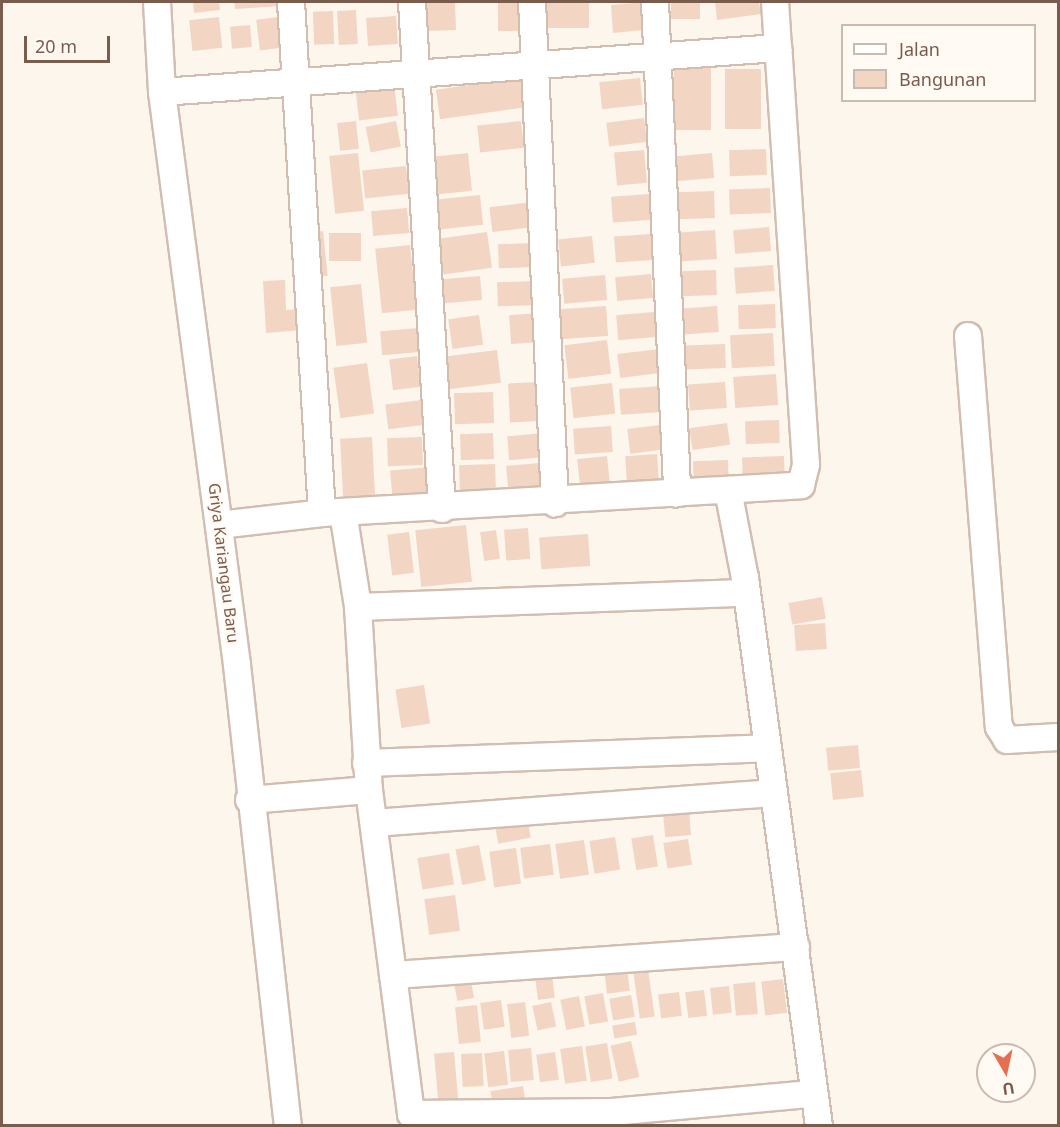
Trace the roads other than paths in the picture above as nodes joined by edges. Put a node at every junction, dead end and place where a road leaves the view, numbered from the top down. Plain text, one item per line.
1 (158, 2) edge
2 (291, 2) edge
3 (412, 2) edge
4 (532, 2) edge
5 (655, 2) edge
6 (775, 2) edge
7 (778, 48) junction
8 (659, 57) junction
9 (535, 65) junction
10 (416, 74) junction
11 (295, 83) junction
12 (162, 92) junction
13 (968, 336) dead end
14 (728, 490) junction
15 (677, 494) junction
16 (555, 503) junction
17 (442, 509) junction
18 (332, 512) junction
19 (219, 525) junction
20 (744, 593) junction
21 (358, 607) junction
22 (1059, 737) edge
23 (768, 748) junction
24 (366, 763) junction
25 (369, 790) junction
26 (774, 793) junction
27 (249, 800) junction
28 (374, 823) junction
29 (796, 947) junction
30 (393, 975) junction
31 (811, 1094) junction
32 (288, 1125) edge
33 (819, 1125) edge

1 - 12 street, Griya Kariangau Baru
2 - 11 street
3 - 10 street
4 - 9 street
5 - 8 street
6 - 7 street
7 - 8 street
7 - 14 street
8 - 9 street
8 - 15 street
9 - 10 street
9 - 16 street
10 - 11 street
10 - 17 street
11 - 12 street
11 - 18 street
12 - 19 street, Griya Kariangau Baru
13 - 22 street
14 - 15 street
14 - 20 street
15 - 16 street
16 - 17 street
17 - 18 street
18 - 19 street
18 - 21 street
19 - 27 street, Griya Kariangau Baru
20 - 21 street
20 - 23 street
21 - 24 street
23 - 24 street
23 - 26 street
24 - 25 street
25 - 27 street
25 - 28 street
26 - 28 street
26 - 29 street
27 - 32 street, Griya Kariangau Baru
28 - 30 street
29 - 30 street
29 - 31 street
30 - 31 street
31 - 33 street

